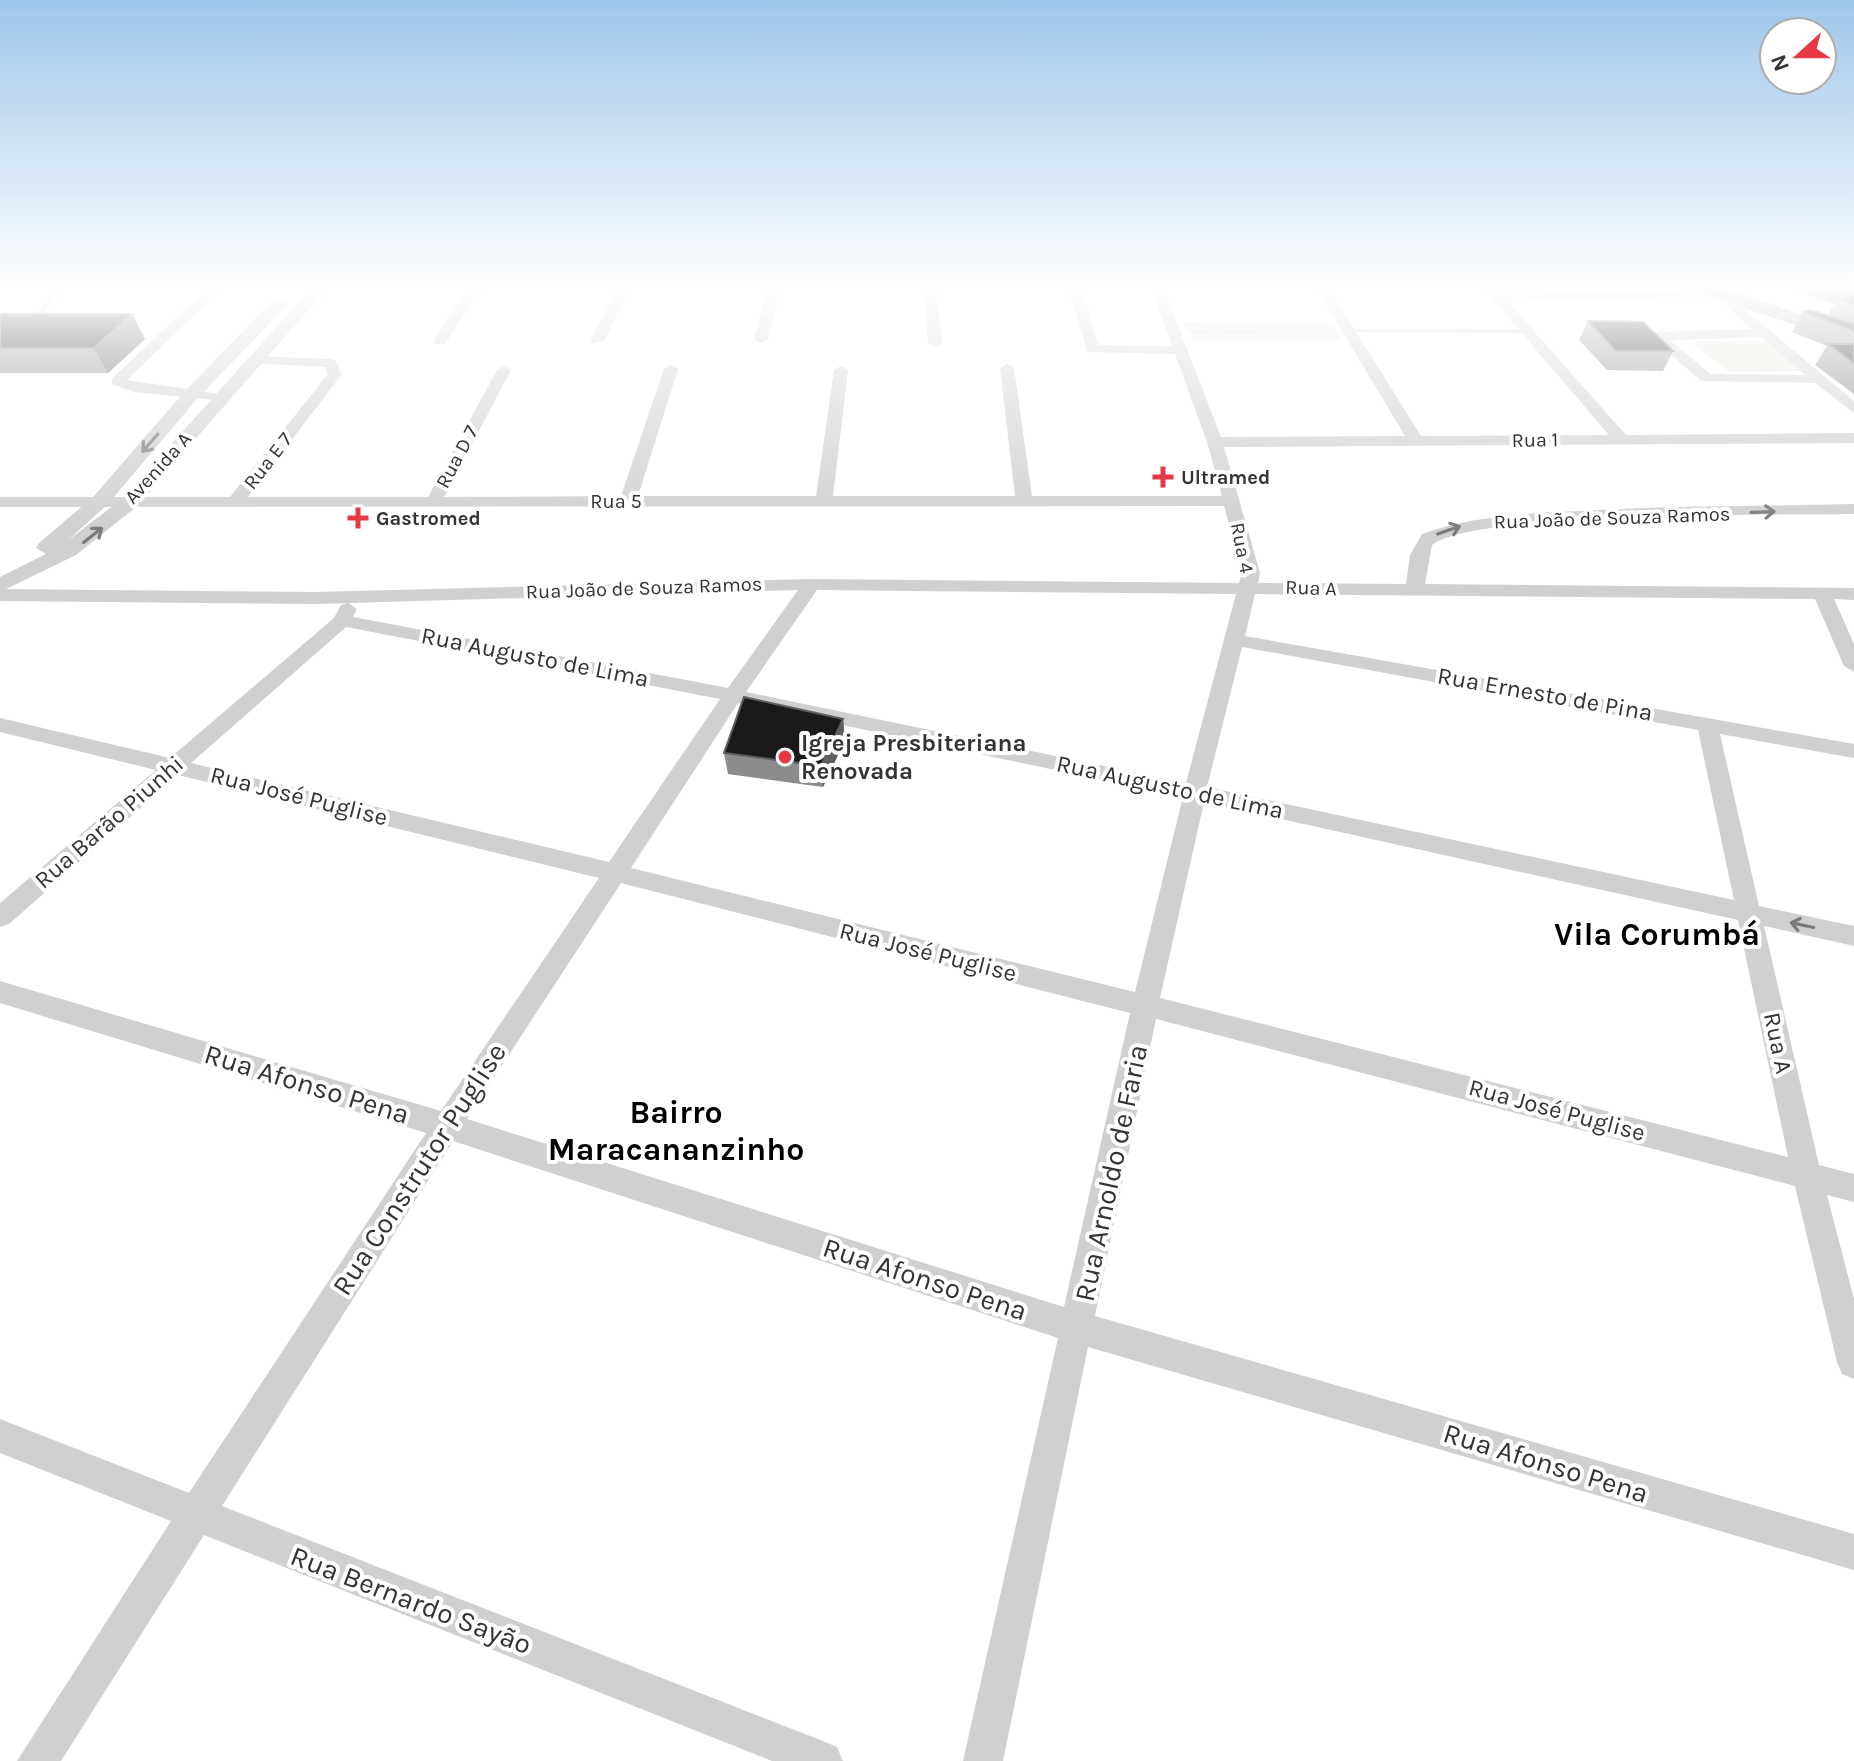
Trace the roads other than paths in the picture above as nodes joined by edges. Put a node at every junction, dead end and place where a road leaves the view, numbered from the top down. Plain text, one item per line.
1 (133, 366) edge
2 (219, 366) edge
3 (250, 366) edge
4 (331, 366) edge
5 (1186, 366) edge
6 (1370, 366) edge
7 (1558, 366) edge
8 (1692, 366) edge
9 (1801, 366) edge
10 (1007, 368) dead end
11 (671, 369) dead end
12 (504, 370) dead end
13 (841, 370) dead end
14 (1816, 379) junction
15 (191, 395) junction
16 (220, 398) junction
17 (1854, 409) edge
18 (1854, 438) edge
19 (1621, 439) junction
20 (1416, 441) junction
21 (1215, 442) junction
22 (824, 500) junction
23 (1024, 500) junction
24 (100, 501) junction
25 (628, 501) junction
26 (1233, 501) junction
27 (0, 502) edge
28 (235, 502) junction
29 (433, 502) junction
30 (129, 503) junction
31 (1854, 509) edge
32 (49, 565) junction
33 (0, 573) edge
34 (812, 584) junction
35 (0, 585) edge
36 (1248, 586) junction
37 (1415, 591) junction
38 (1822, 594) junction
39 (1854, 594) edge
40 (0, 595) edge
41 (39, 595) junction
42 (355, 596) junction
43 (342, 621) junction
44 (1236, 640) junction
45 (1854, 666) edge
46 (733, 695) junction
47 (1707, 724) junction
48 (0, 725) edge
49 (1854, 751) edge
50 (173, 766) junction
51 (1195, 792) junction
52 (616, 873) junction
53 (1750, 913) junction
54 (0, 917) edge
55 (1854, 936) edge
56 (0, 992) edge
57 (1145, 1007) junction
58 (447, 1126) junction
59 (1807, 1176) junction
60 (1854, 1188) edge
61 (1078, 1328) junction
62 (1854, 1362) edge
63 (0, 1436) edge
64 (193, 1516) junction
65 (1854, 1552) edge
66 (37, 1761) edge
67 (823, 1761) edge
68 (983, 1761) edge

1 - 15 street
2 - 15 street, Avenida A
3 - 16 street, Avenida A
4 - 28 street, Rua E 7
5 - 21 street, Rua 4
6 - 20 street
7 - 19 street
8 - 14 street
9 - 14 street
10 - 23 street
11 - 25 street
12 - 29 street, Rua D 7
13 - 22 street
14 - 17 street
15 - 16 street
15 -> 24 street, Avenida A
16 - 30 street, Avenida A
18 - 19 street, Rua 1
19 - 20 street, Rua 1
20 - 21 street, Rua 1
21 - 26 street, Rua 4
22 - 23 street, Rua 5
22 - 25 street, Rua 5
23 - 26 street, Rua 5
24 - 27 street, Rua 5
24 - 30 street, Rua 5
24 - 33 street, Avenida A
25 - 29 street, Rua 5
26 - 36 street, Rua 4
28 - 29 street, Rua 5
28 - 30 street, Rua 5
32 -> 30 street, Avenida A
37 -> 31 street, Rua João de Souza Ramos
32 - 35 street, Avenida A
32 - 41 street
34 - 36 street, Rua João de Souza Ramos
34 - 42 street, Rua João de Souza Ramos
34 - 46 street, Rua Construtor Puglise
36 - 37 street, Rua A
36 - 44 street, Rua Arnoldo de Faria
37 - 38 street, Rua A
38 - 39 street, Rua A
38 - 45 street
40 - 41 street, Rua João de Souza Ramos
41 - 42 street, Rua João de Souza Ramos
42 - 43 street, Rua Barão Piunhi
43 - 46 street, Rua Augusto de Lima
43 - 50 street, Rua Barão Piunhi
44 - 47 street, Rua Ernesto de Pina
44 - 51 street, Rua Arnoldo de Faria
46 - 51 street, Rua Augusto de Lima
46 - 52 street, Rua Construtor Puglise
47 - 49 street, Rua Ernesto de Pina
47 - 53 street, Rua A
48 - 50 street, Rua José Puglise
50 - 52 street, Rua José Puglise
50 - 54 street, Rua Barão Piunhi
51 - 53 street, Rua Augusto de Lima
51 - 57 street, Rua Arnoldo de Faria
52 - 57 street, Rua José Puglise
52 - 58 street, Rua Construtor Puglise
55 -> 53 street, Rua Augusto de Lima
53 - 59 street, Rua A
56 - 58 street, Rua Afonso Pena
57 - 59 street, Rua José Puglise
57 - 61 street, Rua Arnoldo de Faria
58 - 61 street, Rua Afonso Pena
58 - 64 street, Rua Construtor Puglise
59 - 60 street, Rua José Puglise
59 - 62 street, Rua A
61 - 65 street, Rua Afonso Pena
61 - 68 street, Rua Arnoldo de Faria
63 - 64 street, Rua Bernardo Sayão
64 - 66 street, Rua Construtor Puglise
64 - 67 street, Rua Bernardo Sayão

